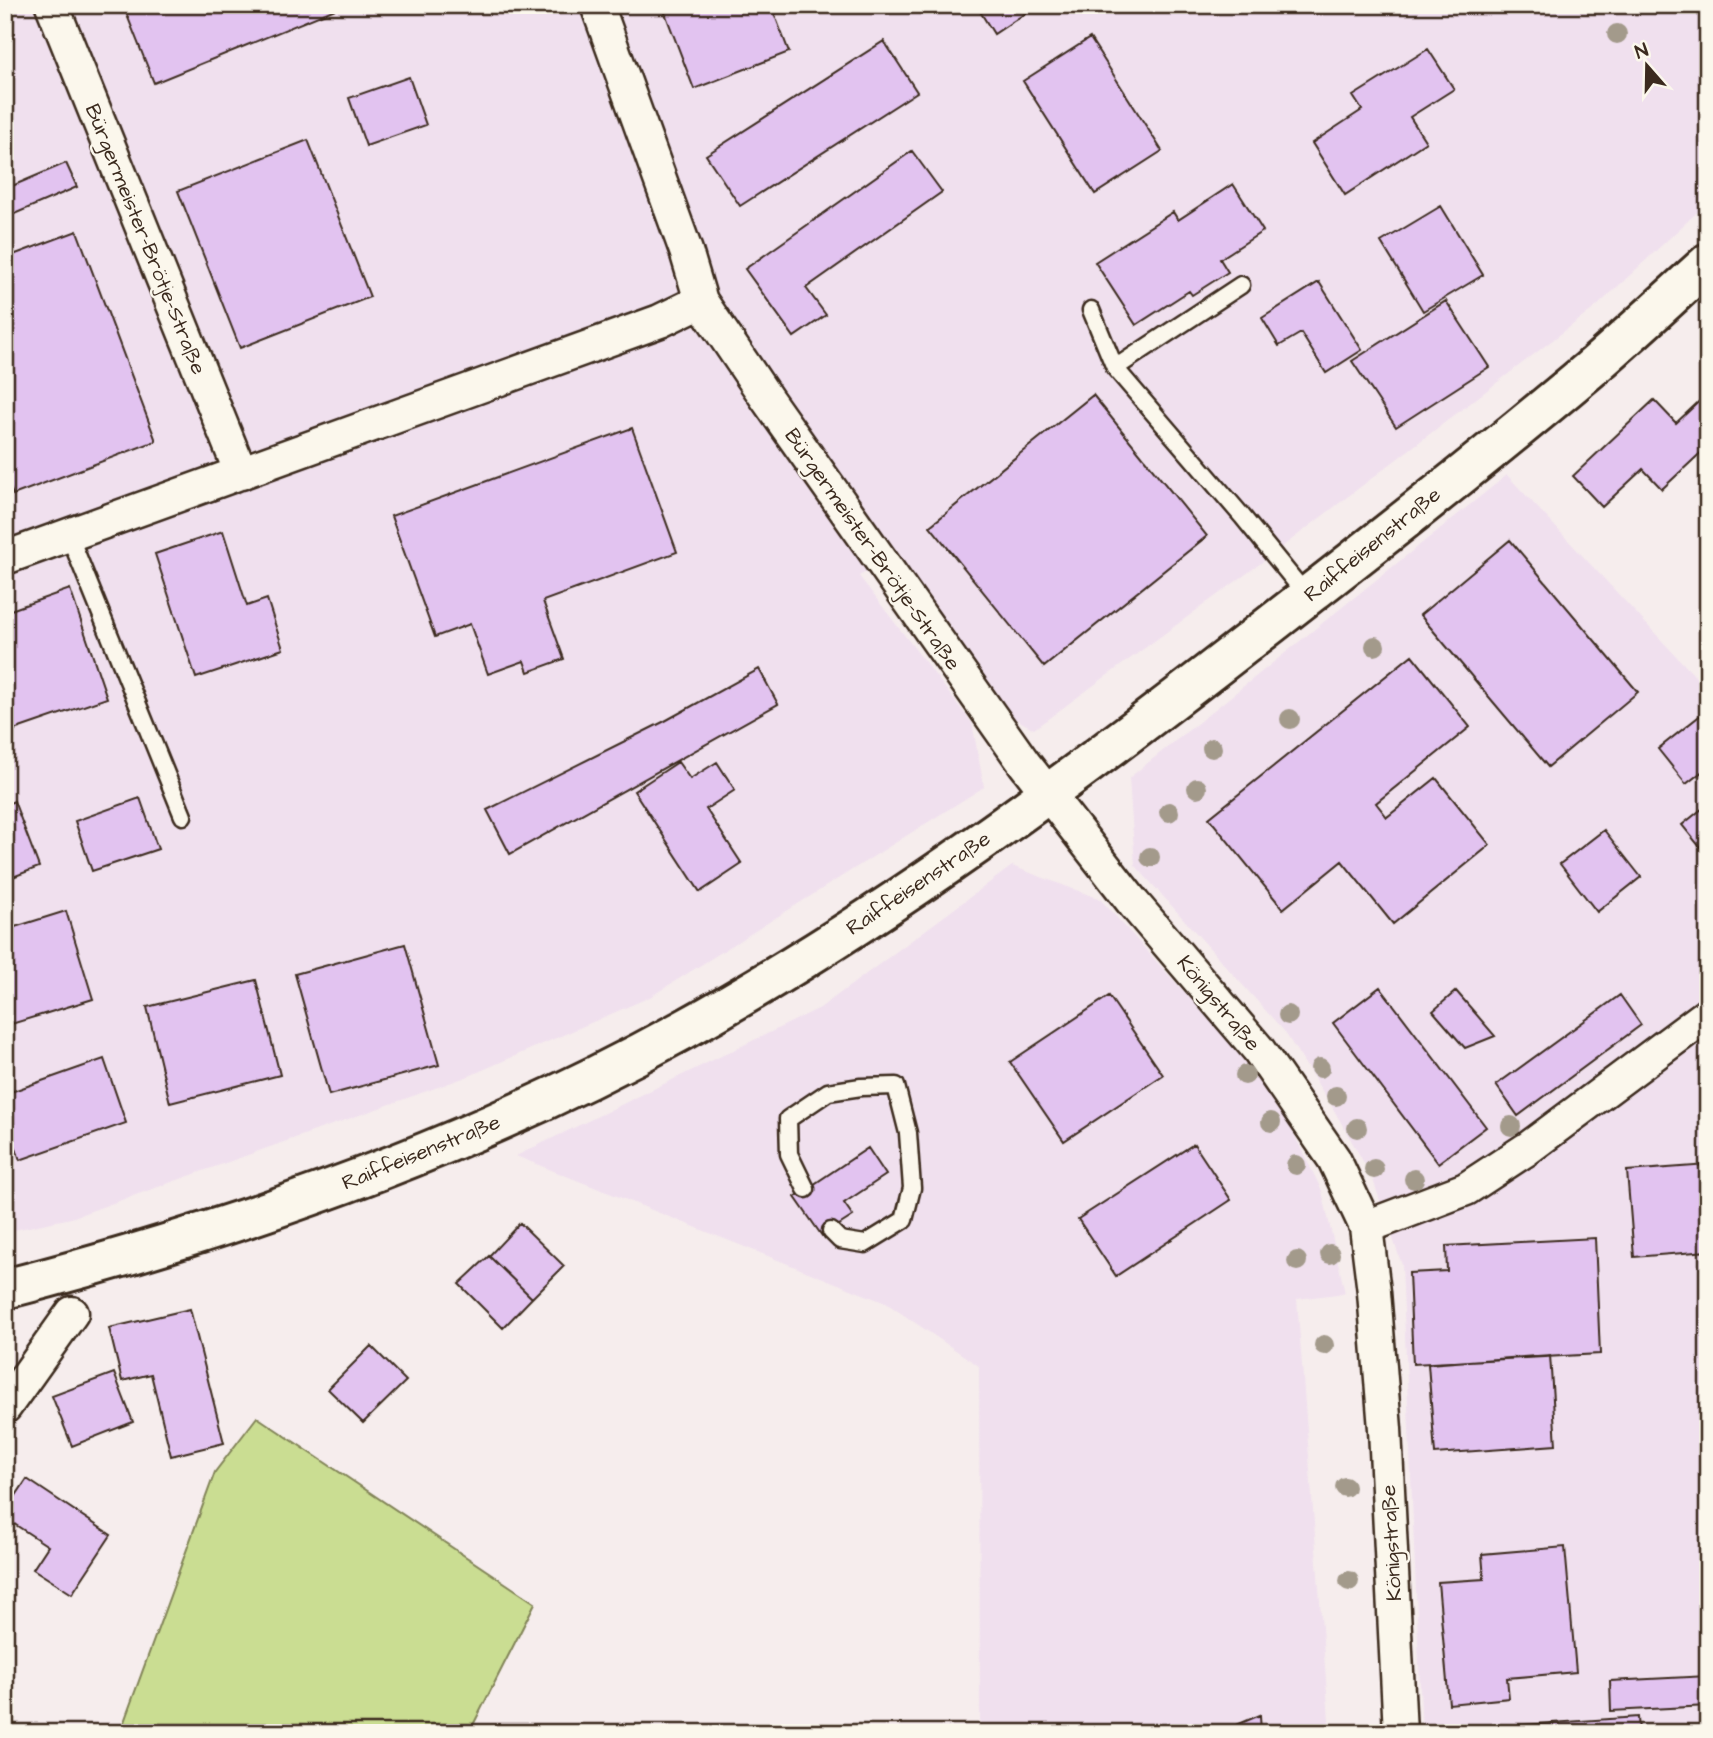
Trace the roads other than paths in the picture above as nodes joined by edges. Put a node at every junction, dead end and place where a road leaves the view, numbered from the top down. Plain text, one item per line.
1 (52, 5) edge
2 (597, 5) edge
3 (1708, 263) edge
4 (1241, 285) dead end
5 (701, 301) junction
6 (1091, 310) dead end
7 (1115, 368) junction
8 (241, 473) junction
9 (69, 535) junction
10 (5, 558) edge
11 (1307, 596) junction
12 (1048, 794) junction
13 (183, 816) dead end
14 (1708, 1014) edge
15 (806, 1189) dead end
16 (1366, 1227) junction
17 (831, 1231) dead end
18 (5, 1289) edge
19 (72, 1313) dead end
20 (5, 1407) edge
21 (1400, 1733) edge

1 - 8 street, Bürgermeister-Brötje-Straße
2 - 5 street, Bürgermeister-Brötje-Straße
3 - 11 main road, Raiffeisenstraße
4 - 7 lane
5 - 8 street
5 - 12 street, Bürgermeister-Brötje-Straße
6 - 7 lane
7 - 11 lane
8 - 9 street
9 - 10 street
9 - 13 lane
11 - 12 main road, Raiffeisenstraße
12 - 16 street, Königstraße
12 - 18 main road, Raiffeisenstraße
14 - 16 street
15 - 17 lane
16 - 21 street, Königstraße
19 - 20 street

